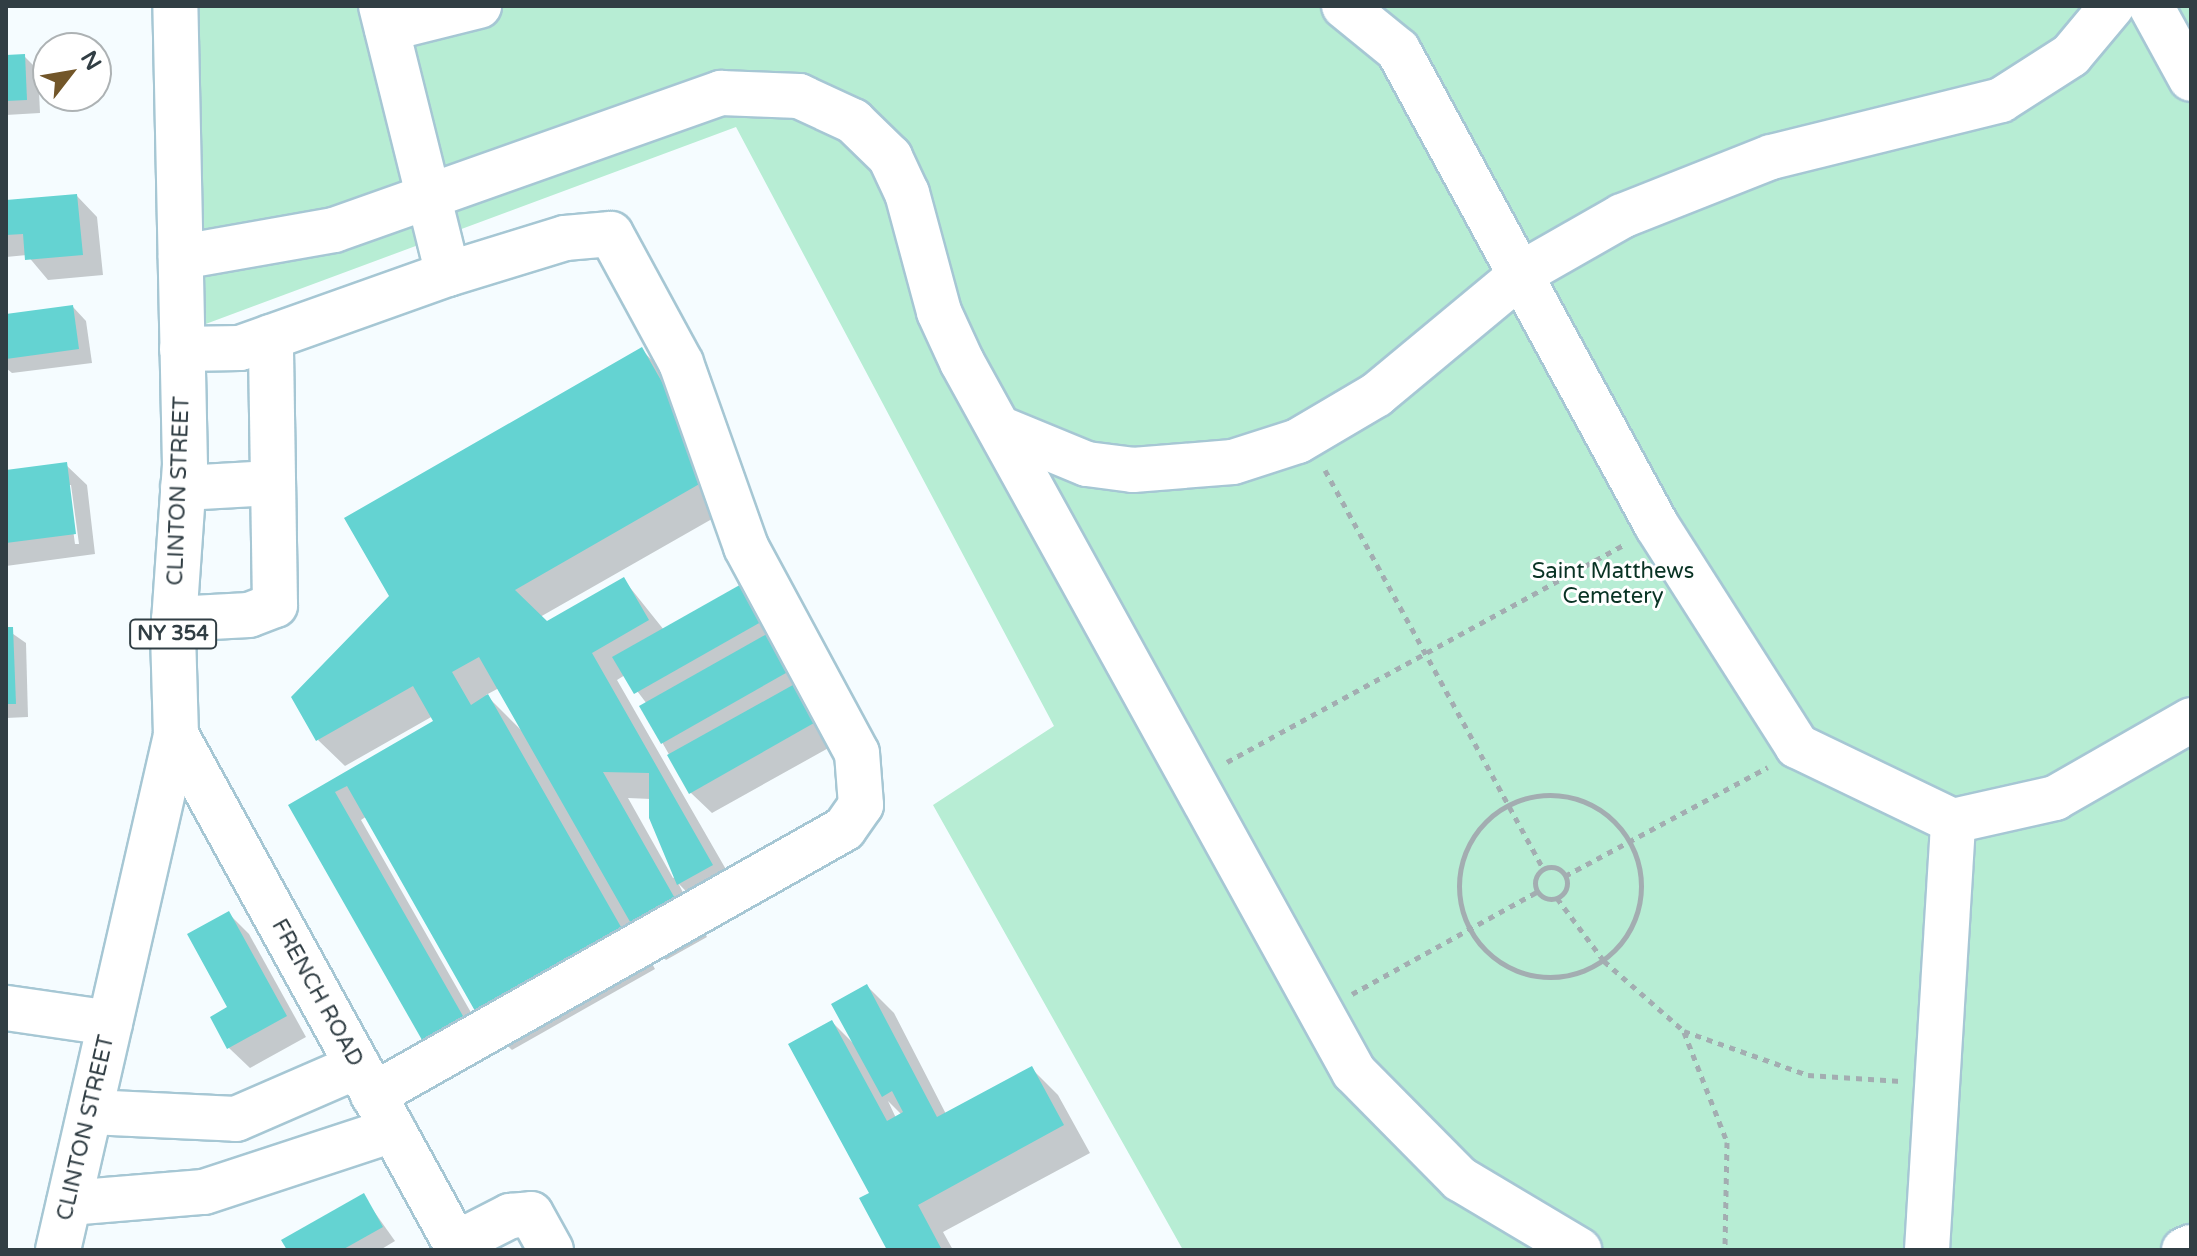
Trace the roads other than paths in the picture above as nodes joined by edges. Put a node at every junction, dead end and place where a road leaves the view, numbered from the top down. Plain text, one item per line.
1 (175, 6) edge
2 (479, 6) edge
3 (1344, 6) edge
4 (2112, 6) edge
5 (2151, 6) edge
6 (384, 18) edge
7 (2191, 79) edge
8 (424, 194) junction
9 (181, 257) junction
10 (1524, 272) junction
11 (448, 274) junction
12 (271, 337) junction
13 (182, 349) junction
14 (1002, 429) junction
15 (272, 483) junction
16 (183, 488) junction
17 (174, 619) junction
18 (2191, 720) edge
19 (176, 735) junction
20 (1953, 821) junction
21 (6, 1008) edge
22 (110, 1023) junction
23 (375, 1097) junction
24 (90, 1112) junction
25 (69, 1203) junction
26 (1518, 1237) edge
27 (457, 1247) edge
28 (2191, 1247) edge
29 (58, 1250) edge
30 (551, 1250) edge
31 (1579, 1250) edge
32 (1927, 1250) edge
33 (2184, 1250) edge

1 - 9 main road, CLINTON STREET / NY 354
2 - 6 main road
3 - 10 main road
4 - 10 main road
5 - 7 main road
6 - 8 main road
8 - 9 main road
8 - 11 main road
8 - 14 main road
9 - 13 main road, CLINTON STREET / NY 354
10 - 14 main road
10 - 20 main road
11 - 12 main road
11 - 23 main road
12 - 13 main road
12 - 15 main road
13 - 16 main road, CLINTON STREET / NY 354
14 - 26 main road
15 - 16 main road
15 - 17 main road
16 - 17 main road, CLINTON STREET / NY 354
17 - 19 main road, CLINTON STREET / NY 354
18 - 20 main road
19 - 22 main road, CLINTON STREET / NY 354
19 - 23 main road, FRENCH ROAD
20 - 32 main road
21 - 22 main road
22 - 24 main road, CLINTON STREET / NY 354
23 - 24 main road
23 - 25 main road
23 - 27 main road, FRENCH ROAD
24 - 25 main road, CLINTON STREET / NY 354
25 - 29 main road, CLINTON STREET / NY 354
26 - 31 main road
27 - 30 main road
28 - 33 main road

